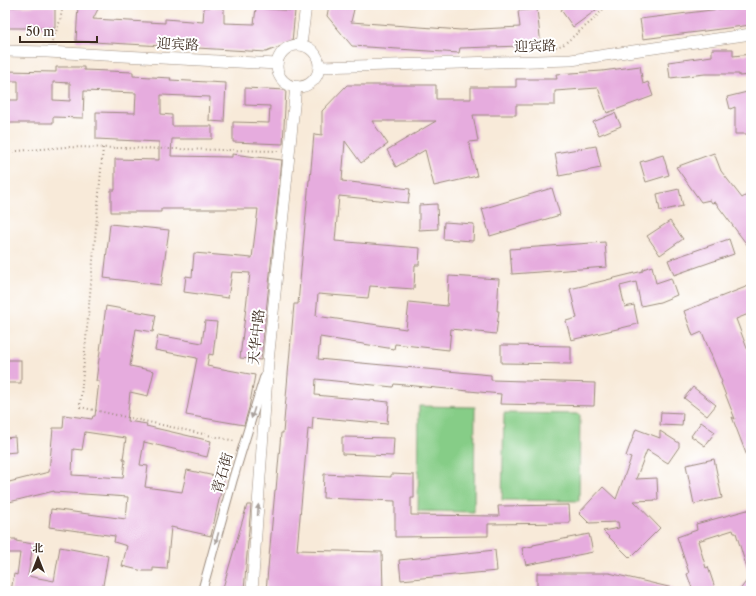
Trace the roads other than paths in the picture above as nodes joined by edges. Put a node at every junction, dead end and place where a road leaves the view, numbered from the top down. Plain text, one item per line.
1 (306, 5) edge
2 (751, 34) edge
3 (301, 45) junction
4 (5, 51) edge
5 (277, 64) junction
6 (319, 67) junction
7 (296, 86) junction
8 (268, 362) junction
9 (202, 591) edge
10 (252, 591) edge

1 - 3 street
2 - 6 street, 迎宾路
3 - 5 street
3 - 6 street
4 - 5 street, 迎宾路
5 - 7 street
6 - 7 street
7 - 8 street, 天华中路
8 -> 9 street, 青石街
10 -> 8 street, 天华中路

